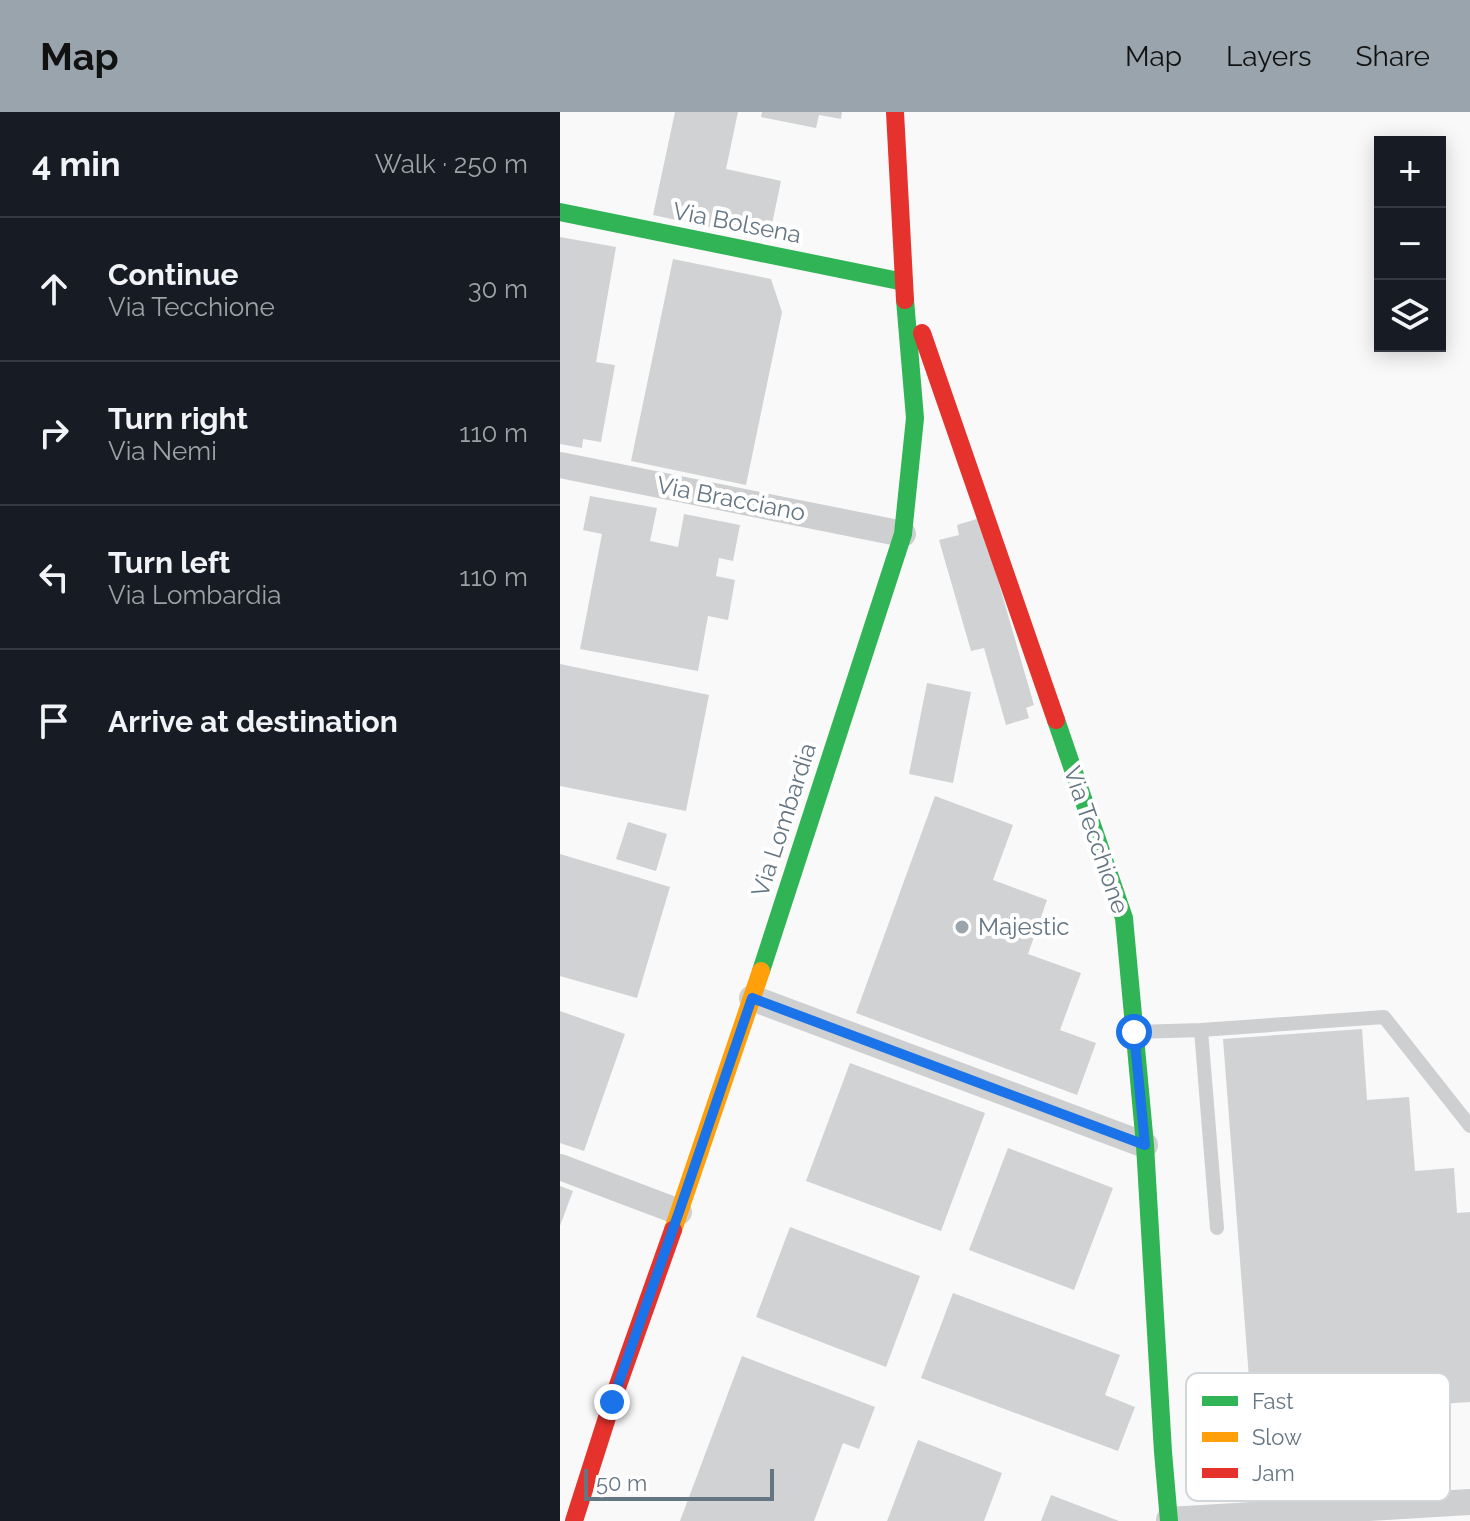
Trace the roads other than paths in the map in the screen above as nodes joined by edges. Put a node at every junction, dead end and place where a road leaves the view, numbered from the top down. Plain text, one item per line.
1 (895, 112) edge
2 (560, 212) edge
3 (904, 282) junction
4 (560, 465) edge
5 (903, 534) junction
6 (752, 998) junction
7 (1201, 1030) junction
8 (1134, 1032) junction
9 (1470, 1126) edge
10 (1145, 1145) junction
11 (560, 1167) edge
12 (679, 1212) junction
13 (1217, 1228) dead end
14 (1470, 1502) edge
15 (576, 1516) edge
16 (1169, 1520) edge

1 - 3 street, Via Lombardia
2 - 3 street, Via Bolsena
3 - 5 street, Via Lombardia
3 - 8 street, Via Tecchione
4 - 5 street, Via Bracciano
5 - 6 street, Via Lombardia
6 - 10 street
6 - 12 street, Via Lombardia
7 - 8 lane
7 - 9 lane
7 - 13 lane
8 - 10 street, Via Tecchione
10 - 16 street, Via Tecchione
11 - 12 street
12 - 15 street, Via Lombardia
14 - 16 street, Via Tecchione

